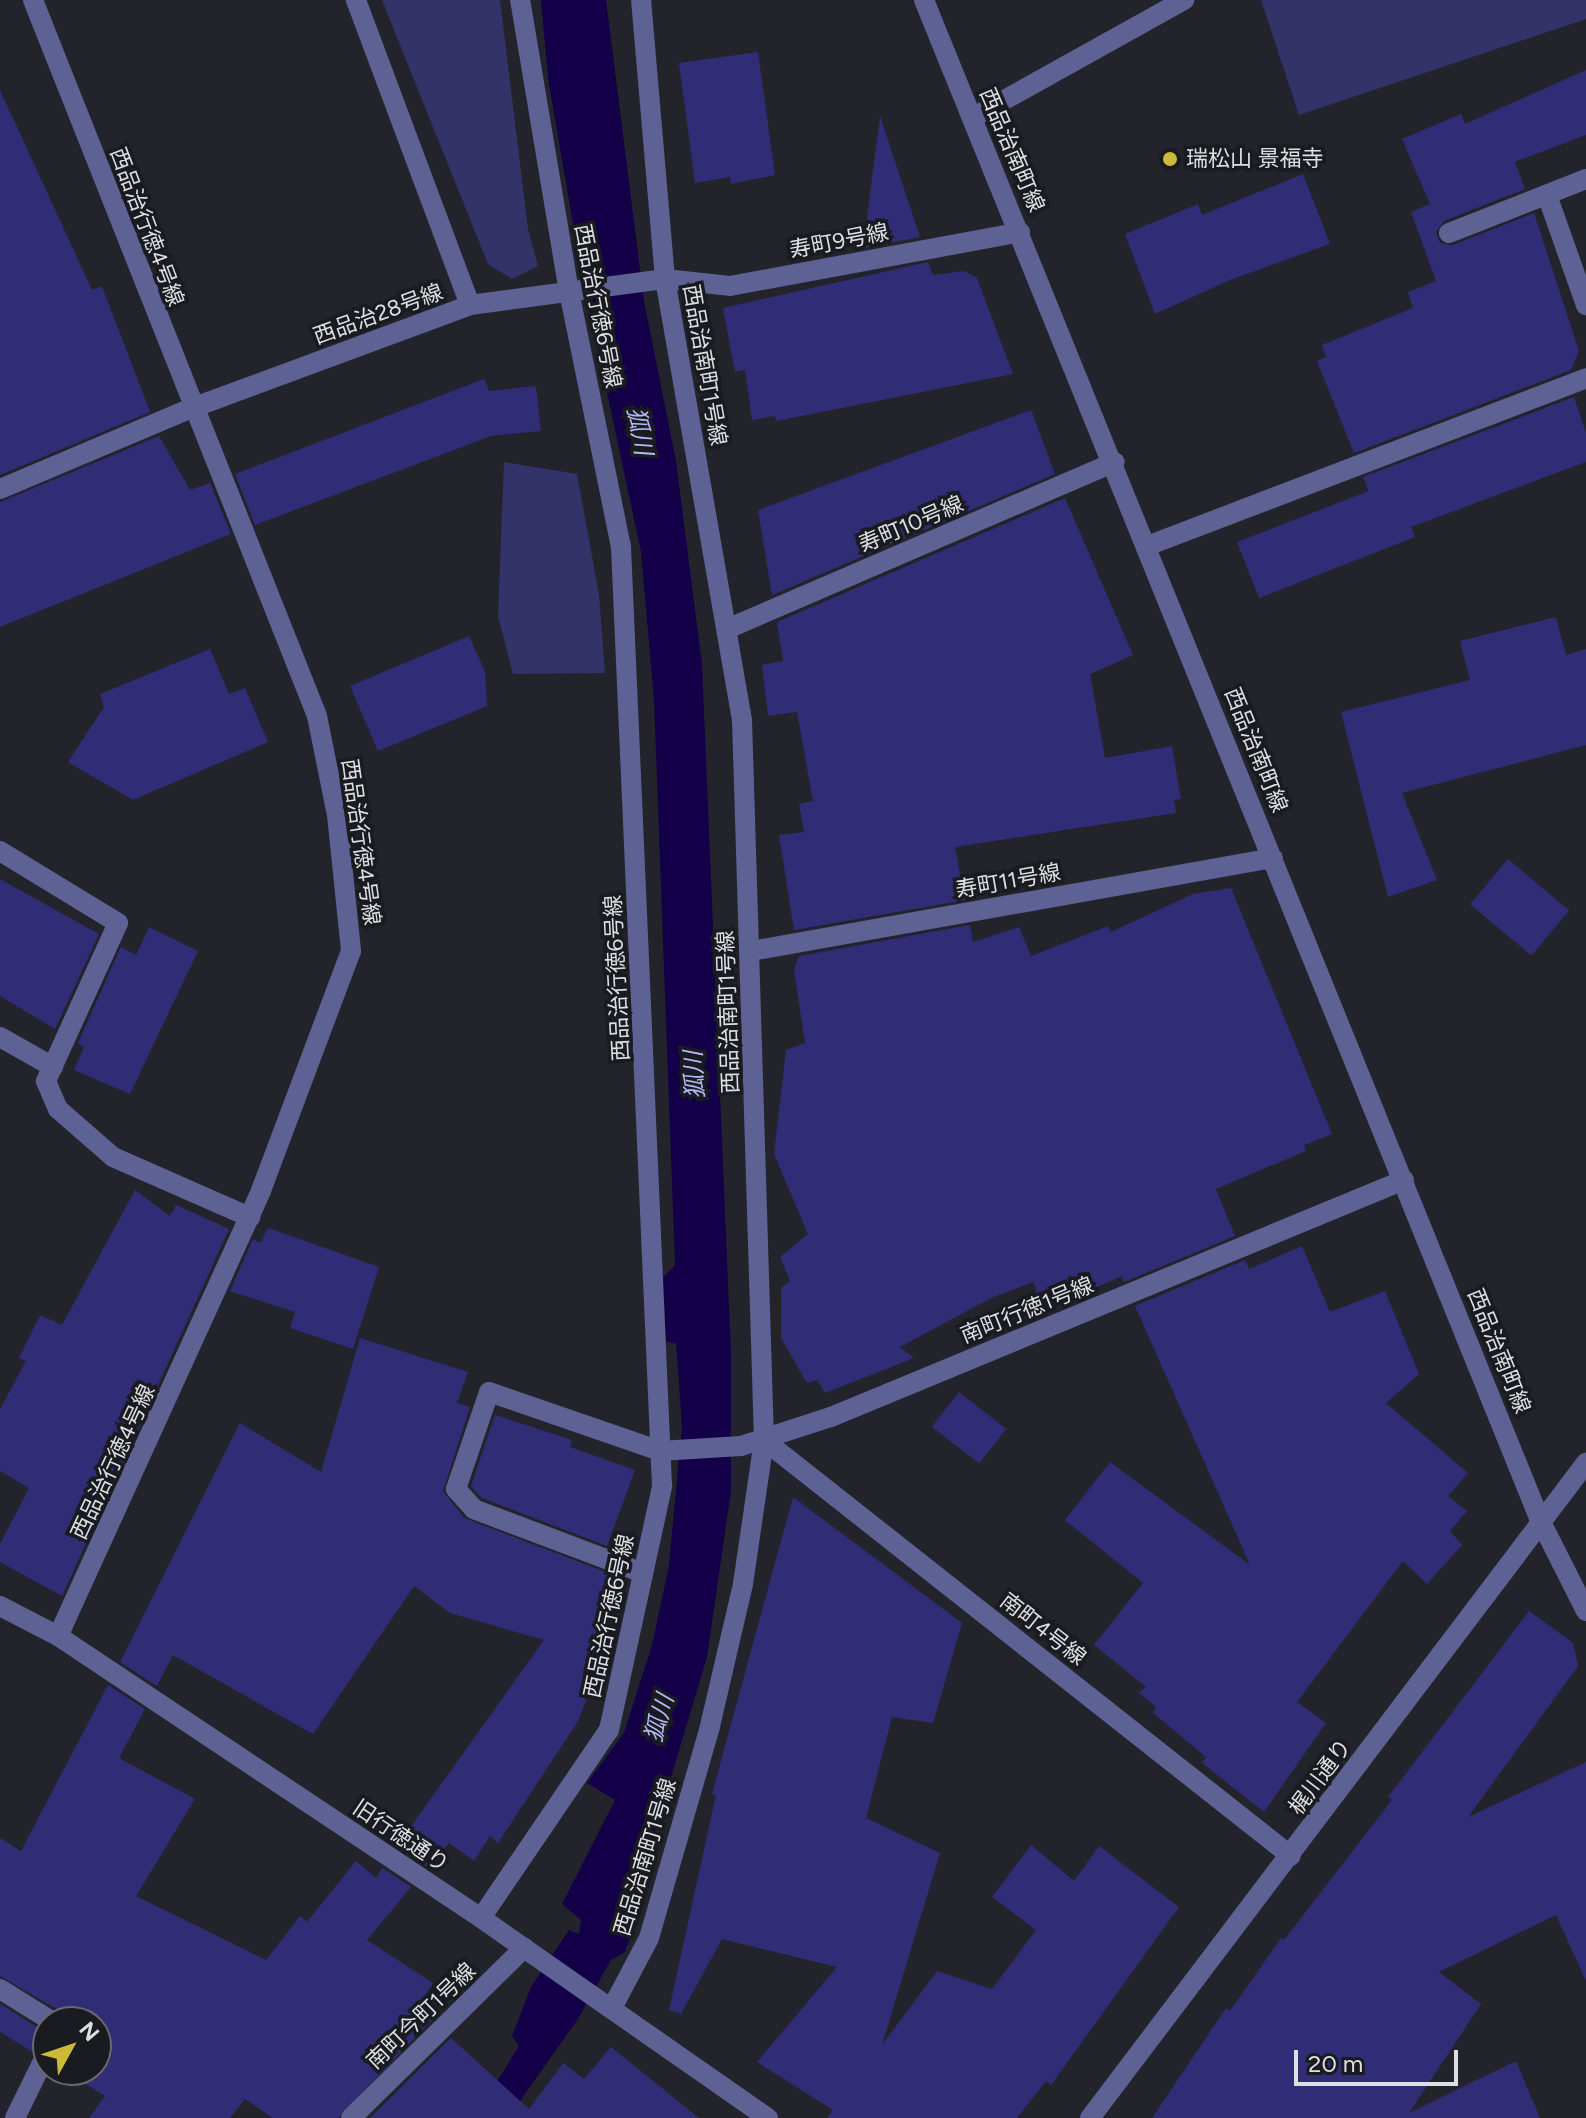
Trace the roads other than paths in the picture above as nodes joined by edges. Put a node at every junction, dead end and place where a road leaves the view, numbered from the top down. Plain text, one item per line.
1 (33, 0) edge
2 (356, 0) edge
3 (520, 0) edge
4 (641, 0) edge
5 (924, 0) edge
6 (1184, 0) edge
7 (972, 118) junction
8 (1586, 179) edge
9 (1547, 195) junction
10 (1020, 232) junction
11 (1449, 233) dead end
12 (665, 279) junction
13 (569, 292) junction
14 (470, 305) junction
15 (1586, 305) edge
16 (1586, 378) edge
17 (192, 408) junction
18 (1115, 462) junction
19 (0, 489) edge
20 (1147, 546) junction
21 (727, 629) junction
22 (0, 851) edge
23 (1273, 858) junction
24 (751, 951) junction
25 (0, 1037) edge
26 (53, 1067) junction
27 (1404, 1180) junction
28 (250, 1217) junction
29 (764, 1440) junction
30 (660, 1451) junction
31 (1586, 1463) edge
32 (1540, 1520) junction
33 (643, 1573) junction
34 (0, 1606) edge
35 (1586, 1611) edge
36 (58, 1636) junction
37 (1291, 1856) junction
38 (481, 1918) junction
39 (524, 1948) junction
40 (0, 1989) edge
41 (612, 2008) junction
42 (32, 2009) edge
43 (32, 2083) edge
44 (15, 2118) edge
45 (351, 2118) edge
46 (768, 2118) edge
47 (1090, 2118) edge

1 - 17 street, 西品治行徳4号線
2 - 14 street, 西品治28号線
3 - 13 street, 西品治行徳6号線
4 - 12 street, 西品治南町1号線
5 - 7 street, 西品治南町線
6 - 7 street
7 - 10 street, 西品治南町線
8 - 9 street
9 - 11 street
9 - 15 street
10 - 12 street, 寿町9号線
10 - 18 street, 西品治南町線
12 - 13 street, 寿町9号線
12 - 21 street, 西品治南町1号線
13 - 14 street, 寿町9号線
13 - 30 street, 西品治行徳6号線
14 - 17 street, 西品治28号線
16 - 20 street
17 - 19 street, 西品治28号線
17 - 28 street, 西品治行徳4号線
18 - 20 street, 西品治南町線
18 - 21 street, 寿町10号線
20 - 23 street, 西品治南町線
21 - 24 street, 西品治南町1号線
22 - 26 street
23 - 24 street, 寿町11号線
23 - 27 street, 西品治南町線
24 - 29 street, 西品治南町1号線
25 - 26 street
26 - 28 street
27 - 29 street, 南町行徳1号線
27 - 32 street, 西品治南町線
28 - 36 street, 西品治行徳4号線
29 - 30 street, 南町行徳1号線
29 - 37 street, 南町4号線
29 - 41 street, 西品治南町1号線
30 - 33 street, 西品治行徳6号線
30 - 33 street
31 - 32 street, 梶川通り
32 - 35 street, 西品治南町線
32 - 37 street, 梶川通り
33 - 38 street, 西品治行徳6号線
34 - 36 street, 旧行徳通り
36 - 38 street, 旧行徳通り
37 - 47 street, 梶川通り
38 - 39 street, 旧行徳通り
39 - 41 street, 旧行徳通り
39 - 45 street, 南町今町1号線
40 - 42 street
41 - 46 street, 旧行徳通り
43 - 44 street

